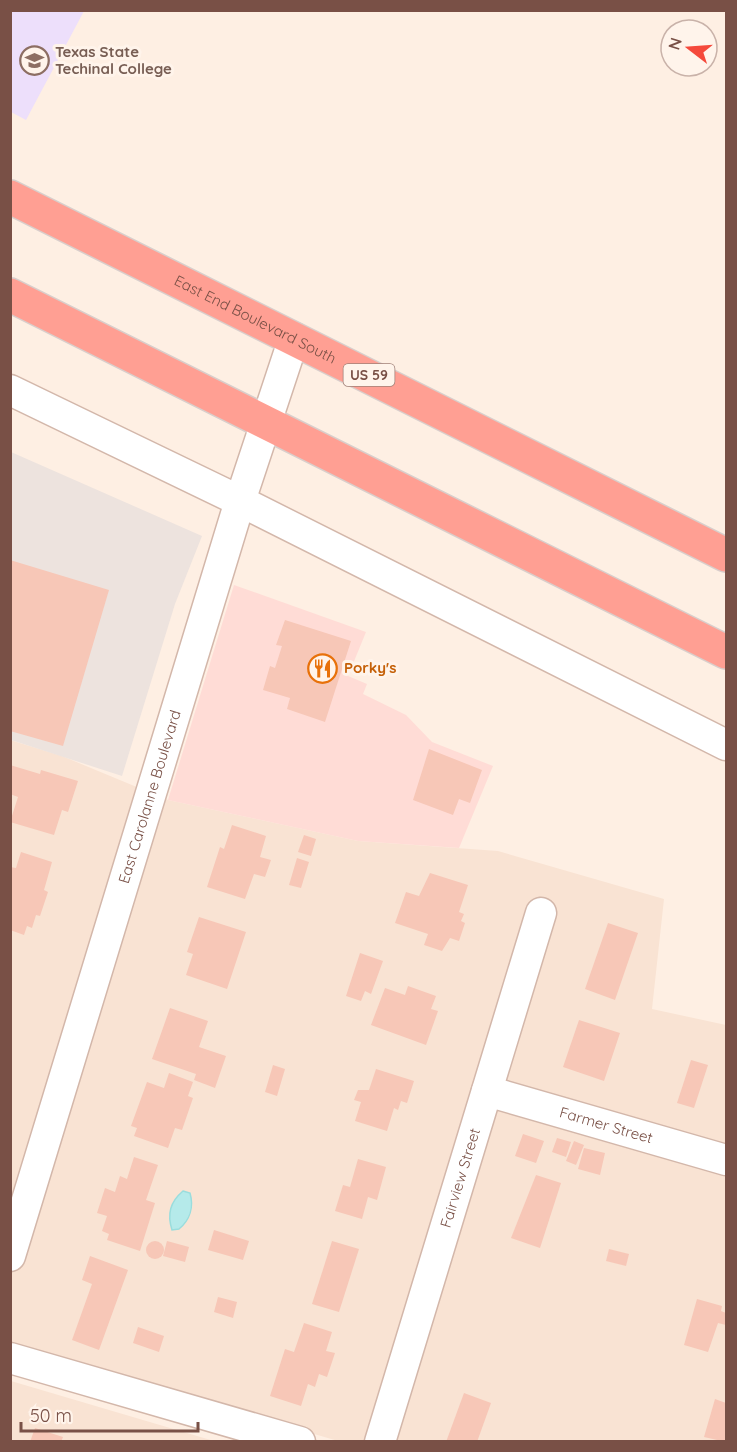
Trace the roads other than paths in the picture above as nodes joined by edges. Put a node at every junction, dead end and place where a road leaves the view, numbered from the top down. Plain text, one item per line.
1 (10, 197) edge
2 (10, 295) edge
3 (294, 338) junction
4 (10, 390) edge
5 (266, 421) junction
6 (240, 501) junction
7 (726, 555) edge
8 (726, 652) edge
9 (726, 745) edge
10 (541, 914) dead end
11 (487, 1091) junction
12 (726, 1160) edge
13 (10, 1256) edge
14 (10, 1358) edge
15 (300, 1442) edge
16 (380, 1442) edge

1 - 3 highway, East End Boulevard South / US 59
2 - 5 highway
3 - 5 street, East Carolanne Boulevard
3 - 7 highway, East End Boulevard South / US 59
4 - 6 street
5 - 6 street, East Carolanne Boulevard
5 - 8 highway
6 - 9 street
6 - 13 street, East Carolanne Boulevard
10 - 11 street, Fairview Street
11 - 12 street, Farmer Street
11 - 16 street, Fairview Street
14 - 15 street

